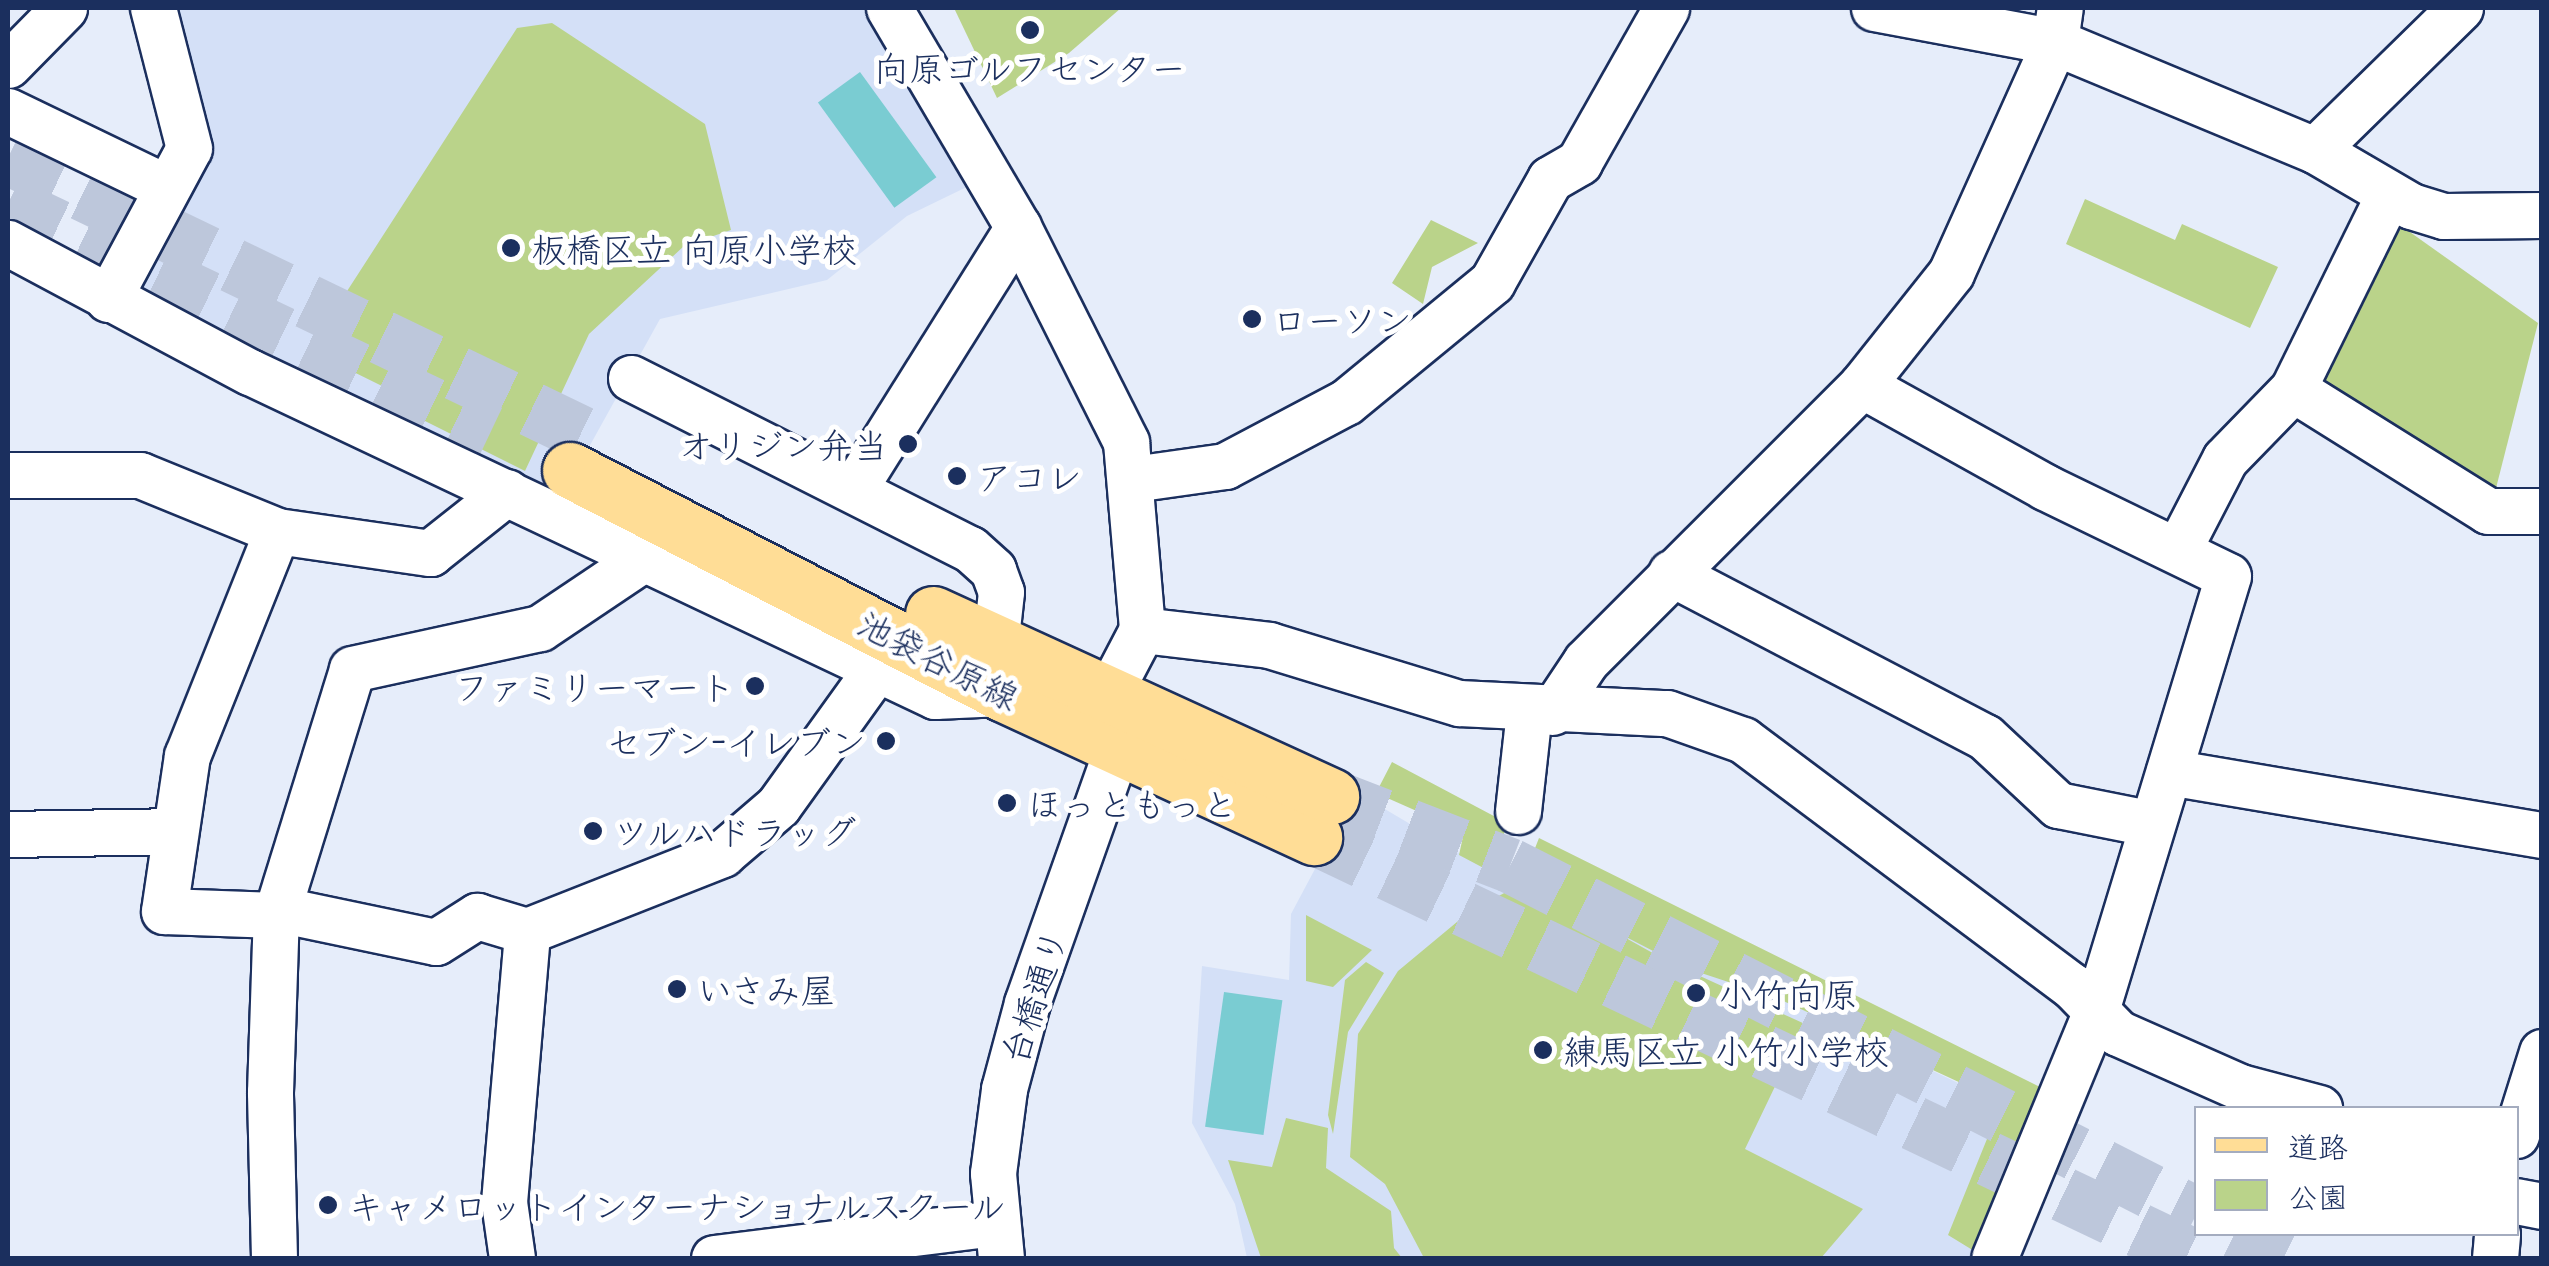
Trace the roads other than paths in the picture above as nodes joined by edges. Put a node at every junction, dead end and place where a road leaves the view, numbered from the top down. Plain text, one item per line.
1 (64, 8) edge
2 (153, 8) edge
3 (888, 8) edge
4 (1666, 8) edge
5 (1874, 8) edge
6 (2460, 8) edge
7 (2058, 25) edge
8 (8, 65) edge
9 (8, 111) edge
10 (2314, 150) junction
11 (163, 186) junction
12 (2390, 194) junction
13 (2542, 215) edge
14 (1018, 227) junction
15 (8, 243) edge
16 (108, 299) junction
17 (632, 378) dead end
18 (1862, 384) junction
19 (2293, 388) junction
20 (579, 453) tunnel mouth
21 (8, 475) edge
22 (1133, 479) junction
23 (855, 487) junction
24 (506, 492) junction
25 (2542, 511) edge
26 (277, 531) junction
27 (2179, 548) junction
28 (644, 558) junction
29 (1671, 573) junction
30 (1142, 630) junction
31 (876, 668) junction
32 (999, 669) junction
33 (1540, 712) junction
34 (1113, 719) junction
35 (2170, 772) junction
36 (1518, 811) dead end
37 (1322, 816) tunnel mouth
38 (2148, 823) junction
39 (174, 831) junction
40 (8, 834) edge
41 (2542, 836) edge
42 (277, 912) junction
43 (527, 931) junction
44 (2096, 1010) junction
45 (2542, 1052) edge
46 (2311, 1106) edge
47 (2519, 1125) edge
48 (999, 1241) edge
49 (274, 1258) edge
50 (512, 1258) edge
51 (714, 1258) edge
52 (1994, 1258) edge

1 - 8 street
2 - 11 street
3 - 14 street
4 - 22 street
5 - 7 street
6 - 10 street
7 - 10 street
7 - 18 street
9 - 11 street
10 - 12 street
11 - 16 street
12 - 13 street
12 - 19 street
14 - 22 street
14 - 23 street
15 - 16 street
16 - 24 street
17 - 23 street
18 - 27 street
18 - 29 street
19 - 25 street
19 - 27 street
20 - 32 main road, 池袋谷原線
21 - 26 street
22 - 30 street
23 - 32 street
24 - 26 street
24 - 28 street
26 - 39 street
27 - 35 street
28 - 31 street
28 - 42 street
29 - 33 street
29 - 38 street
30 - 33 street
30 - 34 street, 台橋通り
31 - 32 street
31 - 43 street
32 - 34 main road, 池袋谷原線
33 - 36 street
33 - 44 street
34 - 37 main road, 池袋谷原線
34 - 48 street, 台橋通り
35 - 38 street
35 - 41 street
38 - 44 street
39 - 40 street
39 - 42 street
42 - 43 street
42 - 49 street
43 - 50 street
44 - 46 street
44 - 52 street
45 - 47 street
48 - 51 street

